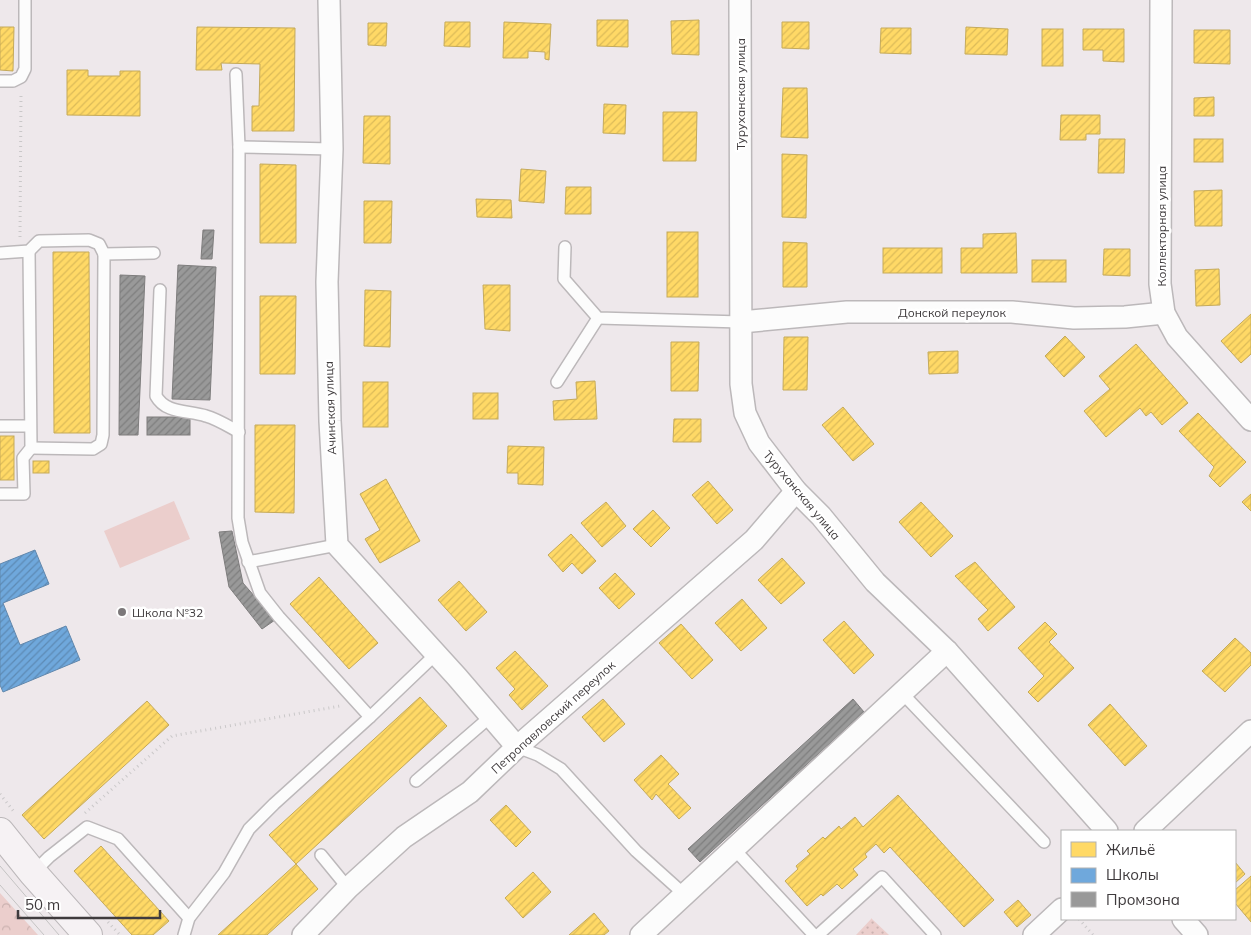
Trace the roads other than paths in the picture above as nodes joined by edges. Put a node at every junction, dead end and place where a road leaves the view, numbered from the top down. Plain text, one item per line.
1 (25, 0) edge
2 (329, 0) edge
3 (740, 0) edge
4 (1161, 0) edge
5 (236, 74) dead end
6 (0, 81) edge
7 (239, 147) junction
8 (332, 149) junction
9 (565, 247) dead end
10 (0, 252) edge
11 (25, 252) junction
12 (154, 253) dead end
13 (104, 254) junction
14 (160, 290) dead end
15 (1164, 312) junction
16 (598, 318) junction
17 (740, 322) junction
18 (556, 382) dead end
19 (1251, 420) edge
20 (0, 426) edge
21 (30, 426) junction
22 (239, 432) junction
23 (30, 448) junction
24 (796, 490) junction
25 (0, 494) edge
26 (337, 545) junction
27 (248, 562) junction
28 (947, 651) junction
29 (436, 654) junction
30 (902, 693) junction
31 (370, 717) junction
32 (490, 717) junction
33 (1251, 731) edge
34 (517, 747) junction
35 (416, 781) dead end
36 (1106, 830) edge
37 (1146, 830) edge
38 (0, 832) edge
39 (1044, 842) dead end
40 (734, 850) junction
41 (321, 855) dead end
42 (32, 874) junction
43 (348, 888) junction
44 (685, 895) junction
45 (1061, 910) edge
46 (189, 918) junction
47 (1184, 920) edge
48 (88, 935) edge
49 (184, 935) edge
50 (303, 935) edge
51 (641, 935) edge
52 (814, 935) edge
53 (818, 935) edge
54 (935, 935) edge
55 (1034, 935) edge
56 (1197, 935) edge

1 - 6 lane
2 - 8 street, Ачинская улица
3 - 17 street, Туруханская улица
4 - 15 street, Коллекторная улица
5 - 7 lane
7 - 8 lane
7 - 22 lane
8 - 26 street, Ачинская улица
9 - 16 lane
10 - 11 lane
11 - 13 lane
11 - 21 lane
12 - 13 lane
13 - 23 lane
14 - 22 lane
15 - 17 street, Донской переулок
15 - 19 street, Коллекторная улица
16 - 17 lane
16 - 18 lane
17 - 24 street, Туруханская улица
20 - 21 lane
21 - 23 lane
22 - 27 lane
23 - 25 lane
24 - 28 street, Туруханская улица
24 - 34 street, Петропавловский переулок
26 - 27 lane
26 - 29 street
27 - 31 lane
28 - 30 street
28 - 36 street, Туруханская улица
29 - 31 lane
29 - 32 street
30 - 39 lane
30 - 40 street
31 - 46 lane
32 - 34 street
32 - 35 lane
33 - 37 street
34 - 43 street, Петропавловский переулок
34 - 44 lane
38 - 42 main road
40 - 44 street
40 - 52 lane
41 - 43 lane
42 - 46 lane
42 - 48 main road
43 - 50 street, Петропавловский переулок
44 - 51 street
45 - 55 street
46 - 49 lane
47 - 56 street
53 - 54 lane

